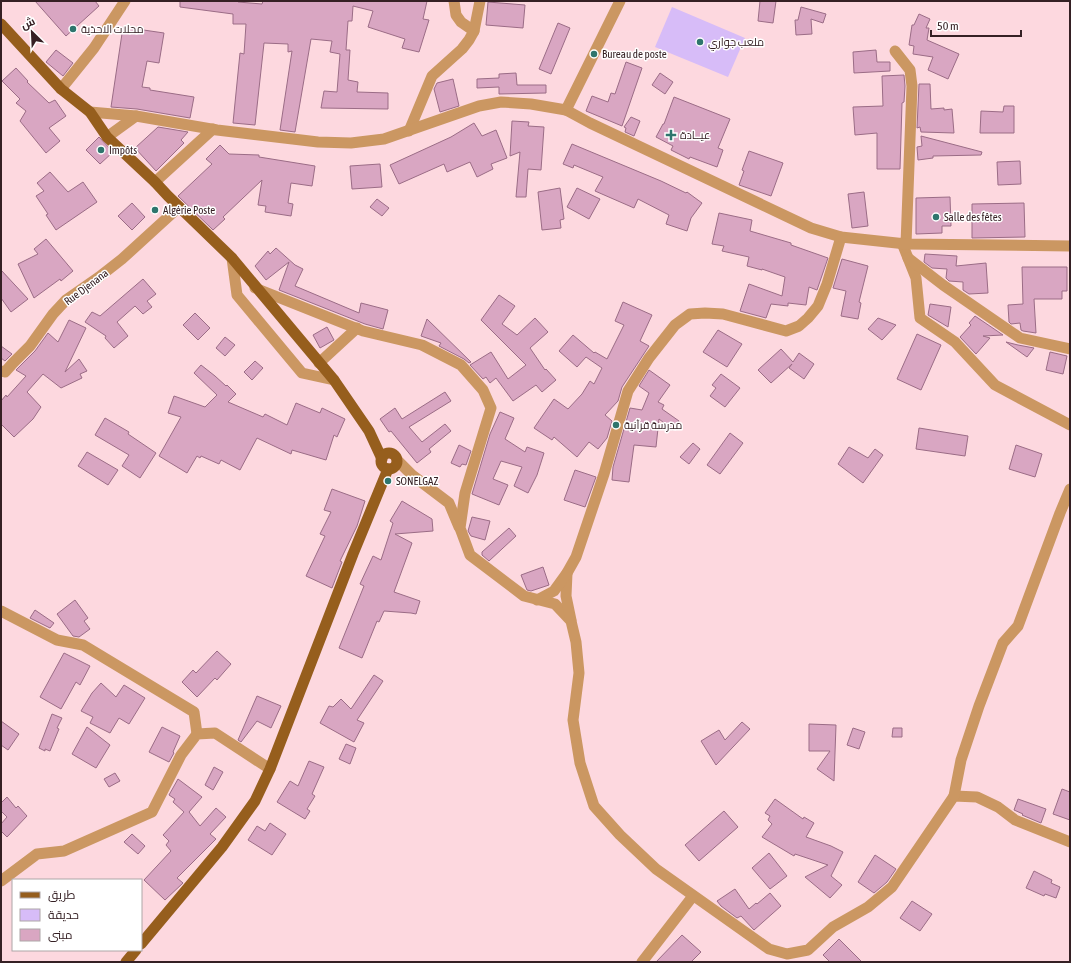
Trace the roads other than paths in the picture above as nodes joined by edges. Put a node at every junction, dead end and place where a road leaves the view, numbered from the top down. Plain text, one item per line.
1 (125, 1) edge
2 (454, 1) edge
3 (480, 1) edge
4 (620, 1) edge
5 (1, 24) edge
6 (474, 31) junction
7 (894, 51) dead end
8 (61, 89) junction
9 (566, 110) junction
10 (90, 112) junction
11 (136, 116) junction
12 (213, 129) junction
13 (409, 131) junction
14 (107, 137) junction
15 (155, 182) junction
16 (179, 207) junction
17 (841, 237) junction
18 (904, 244) junction
19 (1070, 246) edge
20 (232, 258) junction
21 (908, 258) junction
22 (255, 288) junction
23 (357, 328) junction
24 (1070, 349) edge
25 (319, 363) junction
26 (1, 371) edge
27 (334, 380) junction
28 (1070, 425) edge
29 (389, 462) junction
30 (1070, 489) edge
31 (465, 493) junction
32 (449, 503) junction
33 (460, 528) junction
34 (567, 573) junction
35 (537, 600) junction
36 (1, 611) edge
37 (571, 621) junction
38 (197, 734) junction
39 (270, 769) junction
40 (954, 796) junction
41 (1070, 842) edge
42 (1, 882) edge
43 (693, 896) junction
44 (142, 943) edge
45 (135, 951) edge
46 (126, 962) edge
47 (642, 962) edge

1 - 8 street
2 - 6 street
3 - 6 street
4 - 9 street
5 - 8 main road
6 - 13 street
7 - 18 street
8 - 10 main road
9 - 13 street
9 - 17 street
10 - 11 street
10 - 14 main road
11 - 12 street
11 - 14 street
12 - 13 street
12 - 15 street
14 - 15 main road
15 - 16 main road
16 - 20 main road
16 - 26 street, Rue Djenana
17 - 18 street
17 - 34 street
18 - 19 street
18 - 21 street
20 - 22 main road
20 - 27 street
21 - 24 street
21 - 28 street
22 - 23 street
22 - 25 main road
23 - 25 street
23 - 31 street
25 - 27 main road
27 - 29 main road
29 - 32 street
29 - 39 main road
30 - 40 street
31 - 32 street
31 - 33 street
32 - 33 street
33 - 35 street
34 - 35 street
34 - 37 street
35 - 37 street
36 - 38 street
37 - 43 street
38 - 39 street
38 - 42 street
39 - 44 main road
40 - 41 street
40 - 43 street
43 - 47 street
45 - 46 main road

